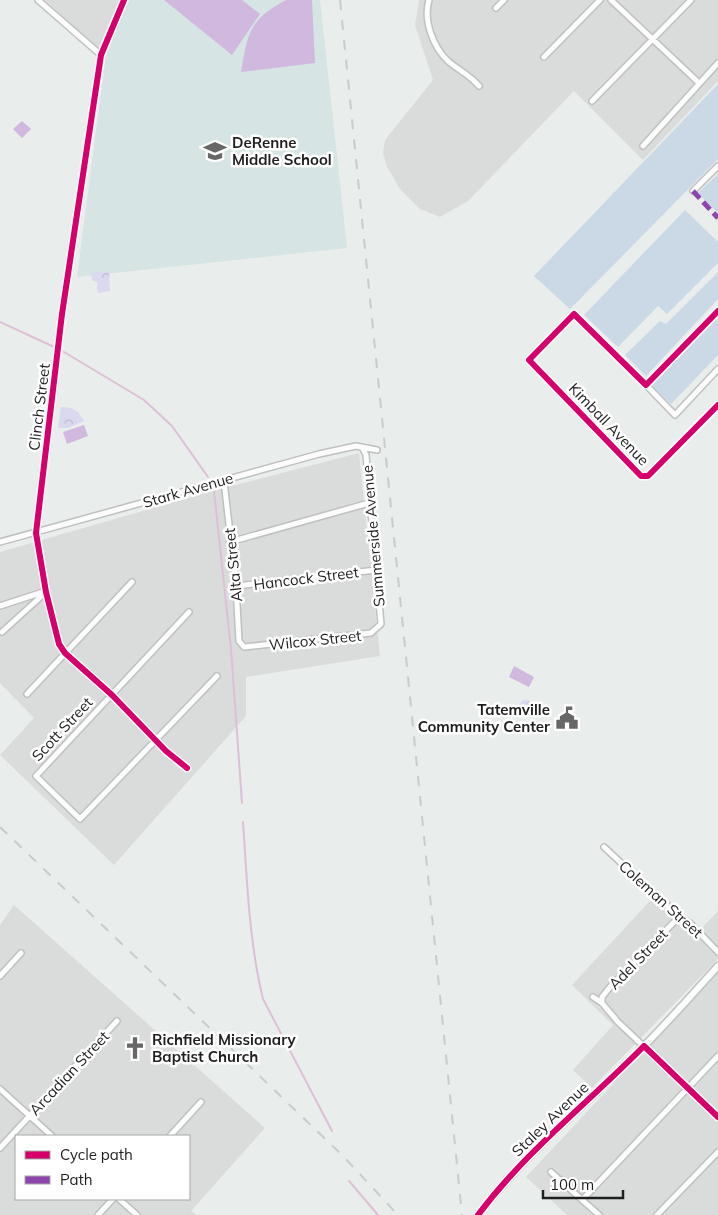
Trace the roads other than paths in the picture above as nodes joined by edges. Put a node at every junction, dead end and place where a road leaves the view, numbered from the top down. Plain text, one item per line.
1 (38, 0) edge
2 (124, 0) edge
3 (429, 0) edge
4 (504, 0) edge
5 (600, 0) edge
6 (611, 0) edge
7 (690, 0) edge
8 (496, 8) dead end
9 (652, 41) junction
10 (100, 55) junction
11 (544, 57) dead end
12 (718, 63) edge
13 (699, 83) junction
14 (478, 86) dead end
15 (592, 101) dead end
16 (643, 146) dead end
17 (718, 166) edge
18 (693, 191) dead end
19 (718, 311) edge
20 (718, 369) edge
21 (646, 385) junction
22 (718, 406) edge
23 (362, 449) junction
24 (377, 450) dead end
25 (224, 481) junction
26 (369, 503) junction
27 (36, 533) junction
28 (0, 542) edge
29 (230, 542) junction
30 (376, 570) junction
31 (132, 582) dead end
32 (236, 586) junction
33 (46, 592) junction
34 (0, 606) edge
35 (189, 612) dead end
36 (381, 624) joint
37 (2, 632) dead end
38 (244, 647) joint
39 (65, 653) junction
40 (217, 676) dead end
41 (27, 694) dead end
42 (112, 695) junction
43 (156, 740) junction
44 (187, 768) dead end
45 (604, 847) dead end
46 (679, 917) junction
47 (718, 952) edge
48 (21, 953) dead end
49 (718, 966) edge
50 (0, 976) edge
51 (593, 997) dead end
52 (602, 1003) junction
53 (117, 1021) dead end
54 (644, 1046) junction
55 (718, 1056) edge
56 (688, 1088) junction
57 (0, 1089) edge
58 (201, 1102) dead end
59 (30, 1116) junction
60 (718, 1117) edge
61 (51, 1135) edge
62 (171, 1135) edge
63 (0, 1148) edge
64 (718, 1152) edge
65 (552, 1172) dead end
66 (583, 1199) junction
67 (112, 1200) edge
68 (120, 1200) edge
69 (98, 1215) edge
70 (137, 1215) edge
71 (478, 1215) edge
72 (599, 1215) edge
73 (657, 1215) edge

1 - 10 street
2 - 10 street, Clinch Street
3 - 14 street
4 - 8 street
5 - 11 street
6 - 9 street
7 - 9 street
9 - 13 street
9 - 15 street
10 - 27 street, Clinch Street
12 - 13 street
13 - 16 street
17 - 18 street
19 - 21 street
20 - 21 street
21 - 22 street, Kimball Avenue
23 - 24 street, Stark Avenue
23 - 25 street, Stark Avenue
23 - 26 street, Summerside Avenue
25 - 27 street, Stark Avenue
25 - 29 street, Alta Street
26 - 29 street
26 - 30 street, Summerside Avenue
27 - 28 street, Stark Avenue
27 - 33 street, Clinch Street
29 - 32 street, Alta Street
30 - 32 street, Hancock Street
30 - 36 street, Summerside Avenue
31 - 39 street
32 - 38 street, Alta Street
33 - 34 street
33 - 37 street
33 - 39 street, Clinch Street
35 - 42 street, Scott Street
36 - 38 street, Wilcox Street
39 - 41 street
39 - 42 street, Clinch Street
40 - 43 street
42 - 43 street, Clinch Street
42 - 43 street, Scott Street
43 - 44 street, Clinch Street
45 - 46 street, Coleman Street
46 - 47 street, Coleman Street
46 - 52 street, Adel Street
48 - 50 street
49 - 54 street, Staley Avenue
51 - 52 street
52 - 54 street
53 - 59 street, Arcadian Street
54 - 56 street
54 - 71 street, Staley Avenue
55 - 56 street
56 - 60 street
56 - 66 street
57 - 59 street
58 - 62 street
59 - 61 street
59 - 63 street, Arcadian Street
64 - 73 street
65 - 66 street
66 - 72 street
67 - 69 street
68 - 70 street

